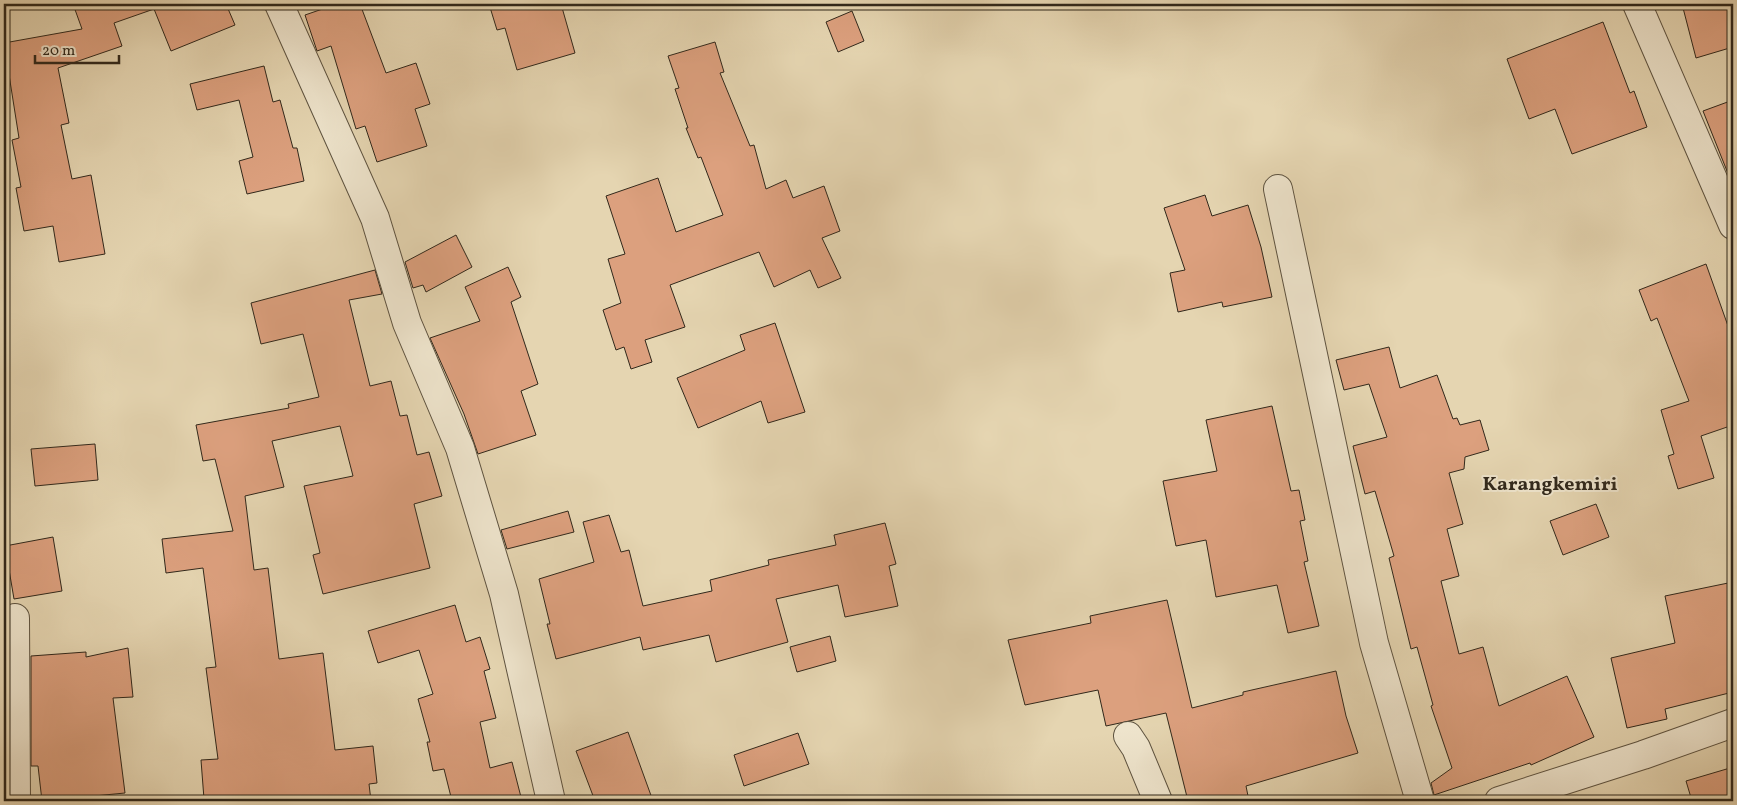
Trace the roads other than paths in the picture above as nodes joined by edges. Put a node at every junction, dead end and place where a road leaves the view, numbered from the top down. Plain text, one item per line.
1 (279, 4) edge
2 (1636, 4) edge
3 (1278, 189) dead end
4 (1733, 225) edge
5 (15, 618) dead end
6 (1733, 722) edge
7 (1128, 736) dead end
8 (16, 801) edge
9 (551, 801) edge
10 (1158, 801) edge
11 (1420, 801) edge
12 (1499, 801) edge

1 - 9 street
2 - 4 street
3 - 11 street
5 - 8 street
6 - 12 street
7 - 10 street

